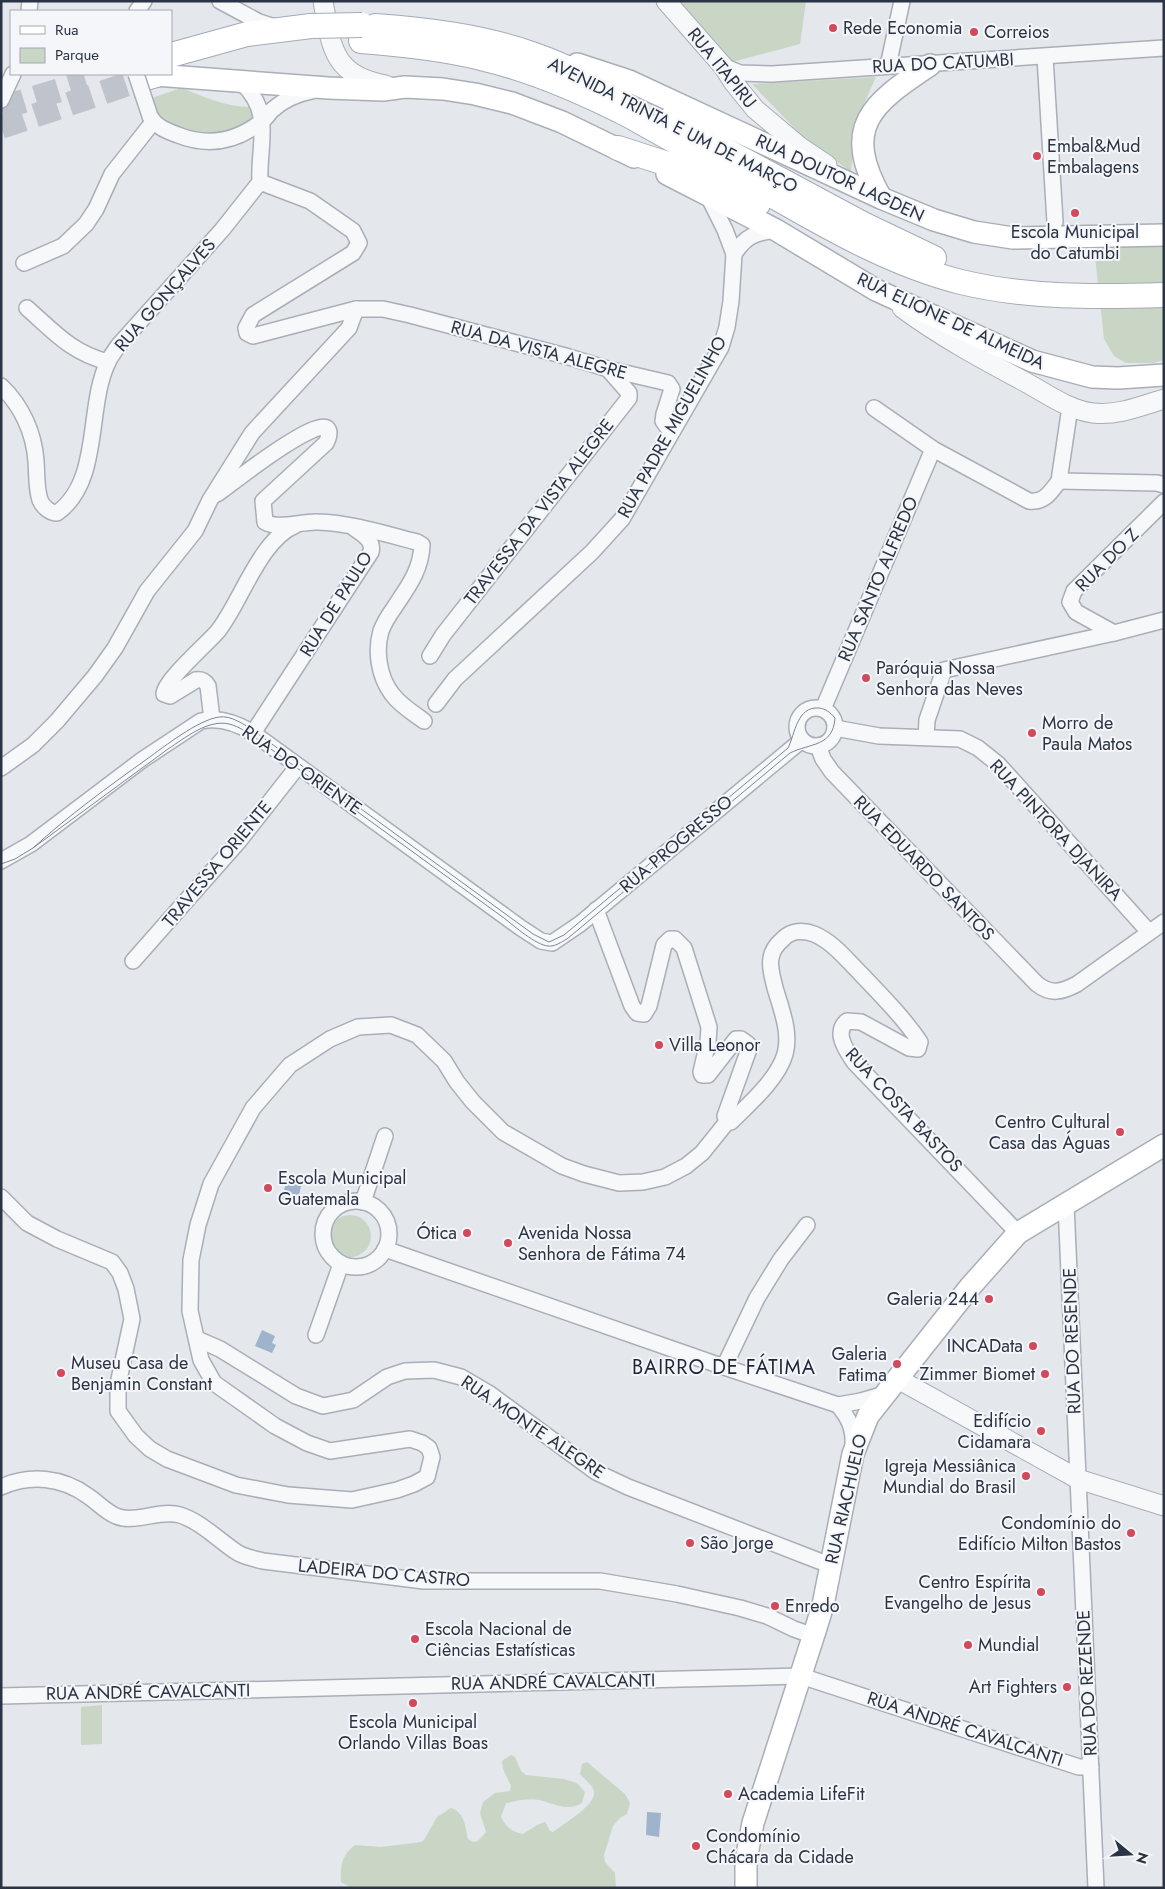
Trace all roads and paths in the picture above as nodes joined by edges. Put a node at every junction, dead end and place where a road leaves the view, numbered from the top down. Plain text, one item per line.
1 (220, 1) edge
2 (323, 1) edge
3 (666, 1) edge
4 (902, 1) edge
5 (281, 28) junction
6 (362, 33) junction
7 (311, 34) junction
8 (1164, 48) edge
9 (531, 53) junction
10 (172, 55) edge
11 (1045, 57) junction
12 (930, 65) junction
13 (723, 66) junction
14 (888, 66) junction
15 (172, 69) edge
16 (13, 75) edge
17 (154, 75) edge
18 (164, 75) edge
19 (242, 83) junction
20 (405, 87) junction
21 (328, 88) junction
22 (1, 100) edge
23 (152, 119) junction
24 (262, 121) junction
25 (618, 148) junction
26 (260, 182) junction
27 (708, 196) junction
28 (881, 198) junction
29 (1055, 222) dead end
30 (776, 230) junction
31 (841, 234) junction
32 (1164, 235) edge
33 (734, 254) junction
34 (24, 263) dead end
35 (1164, 279) edge
36 (1097, 288) junction
37 (876, 290) junction
38 (1164, 295) edge
39 (27, 308) dead end
40 (356, 309) junction
41 (108, 362) junction
42 (608, 369) junction
43 (1164, 375) edge
44 (1, 386) edge
45 (1164, 399) edge
46 (1070, 407) junction
47 (874, 408) dead end
48 (671, 432) junction
49 (933, 449) junction
50 (1059, 481) junction
51 (1164, 485) edge
52 (210, 500) junction
53 (1164, 502) edge
54 (304, 522) junction
55 (352, 525) junction
56 (1164, 620) edge
57 (1114, 633) junction
58 (430, 656) dead end
59 (436, 704) dead end
60 (823, 709) junction
61 (212, 719) junction
62 (424, 721) dead end
63 (835, 728) junction
64 (253, 733) junction
65 (926, 737) junction
66 (802, 740) junction
67 (818, 746) junction
68 (298, 766) junction
69 (1, 768) edge
70 (1, 861) edge
71 (596, 910) junction
72 (1164, 922) edge
73 (1149, 932) junction
74 (547, 943) joint
75 (133, 961) dead end
76 (727, 1122) junction
77 (385, 1136) dead end
78 (1164, 1145) edge
79 (1, 1197) edge
80 (363, 1202) junction
81 (1066, 1204) junction
82 (806, 1225) dead end
83 (1018, 1233) junction
84 (385, 1249) junction
85 (341, 1264) junction
86 (316, 1335) dead end
87 (197, 1339) junction
88 (724, 1367) junction
89 (892, 1387) junction
90 (838, 1404) junction
91 (853, 1454) junction
92 (1078, 1479) junction
93 (1, 1487) edge
94 (1164, 1506) edge
95 (830, 1564) junction
96 (814, 1636) junction
97 (801, 1676) junction
98 (1, 1696) edge
99 (1090, 1767) junction
100 (746, 1888) edge
101 (1096, 1888) edge

1 - 5 street
2 - 20 street
3 - 13 street, RUA ITAPIRU
4 - 14 street
5 - 7 main road, AVENIDA TRINTA E UM DE MARÇO
5 - 10 main road, AVENIDA TRINTA E UM DE MARÇO
6 - 7 main road, AVENIDA TRINTA E UM DE MARÇO
6 - 9 main road, AVENIDA TRINTA E UM DE MARÇO
6 - 31 main road, AVENIDA TRINTA E UM DE MARÇO
7 - 15 main road, AVENIDA TRINTA E UM DE MARÇO
8 - 11 street, RUA DO CATUMBI
9 - 28 main road, RUA DOUTOR LAGDEN
9 - 36 main road, AVENIDA TRINTA E UM DE MARÇO
11 - 12 street, RUA DO CATUMBI
11 - 29 street
12 - 14 street, RUA DO CATUMBI
12 - 28 main road
13 - 14 street, RUA DO CATUMBI
13 - 28 street, RUA ITAPIRU
16 - 22 street
17 - 23 street, bridge
18 - 19 main road
19 - 21 main road
19 - 24 street
20 - 21 main road
20 - 25 main road
21 - 24 street
23 - 24 street
23 - 34 street
24 - 26 street
25 - 27 main road, RUA ELIONE DE ALMEIDA
25 - 31 main road
26 - 40 street, RUA DA VISTA ALEGRE
26 - 41 street, RUA GONÇALVES
27 - 30 main road, RUA ELIONE DE ALMEIDA
27 - 33 street, RUA PADRE MIGUELINHO
28 - 32 main road, RUA DOUTOR LAGDEN
30 - 33 street
30 - 37 main road, RUA ELIONE DE ALMEIDA
31 - 36 main road, AVENIDA TRINTA E UM DE MARÇO
33 - 48 street, RUA PADRE MIGUELINHO
35 - 36 main road, AVENIDA TRINTA E UM DE MARÇO
36 - 38 main road, AVENIDA TRINTA E UM DE MARÇO
37 - 43 main road, RUA ELIONE DE ALMEIDA
37 - 46 street
39 - 41 street
40 - 42 street, RUA DA VISTA ALEGRE
40 - 52 street
41 - 44 street, RUA GONÇALVES
42 - 48 street, RUA DA VISTA ALEGRE
42 - 58 street, TRAVESSA DA VISTA ALEGRE
45 - 46 street
46 - 50 street
47 - 49 street
48 - 59 street, RUA PADRE MIGUELINHO
49 - 50 street
49 - 60 street, RUA SANTO ALFREDO
50 - 51 street
52 - 54 street
52 - 69 street
53 - 57 street, RUA DO Z
54 - 55 street
54 - 61 street
55 - 62 street, RUA DE PAULO
55 - 64 street, RUA DE PAULO
56 - 57 street
57 - 65 street
60 - 63 street
60 - 66 street
61 - 64 street, RUA DO ORIENTE
61 - 70 street
63 - 65 street, RUA PINTORA DJANIRA
63 - 67 street
64 - 68 street, RUA DO ORIENTE
65 - 73 street, RUA PINTORA DJANIRA
66 - 67 street
66 - 71 street, RUA PROGRESSO
67 - 73 street, RUA EDUARDO SANTOS
68 - 74 street, RUA DO ORIENTE
68 - 75 street, TRAVESSA ORIENTE
71 - 74 street, RUA PROGRESSO
71 - 76 street
72 - 73 street
76 - 83 street, RUA COSTA BASTOS
76 - 87 street
77 - 80 street
78 - 81 main road, RUA RIACHUELO
79 - 87 street
80 - 84 street
80 - 85 street
81 - 83 main road, RUA RIACHUELO
81 - 92 street, RUA DO RESENDE
82 - 88 street
83 - 89 main road, RUA RIACHUELO
84 - 85 street
84 - 88 street
85 - 86 street
87 - 95 street, RUA MONTE ALEGRE
88 - 90 street
89 - 90 street
89 - 91 main road, RUA RIACHUELO
89 - 92 street
90 - 91 street
91 - 95 main road, RUA RIACHUELO
92 - 94 street
92 - 99 street, RUA DO REZENDE
93 - 96 street, LADEIRA DO CASTRO
95 - 96 main road, RUA RIACHUELO
96 - 97 main road, RUA RIACHUELO
97 - 98 street, RUA ANDRÉ CAVALCANTI
97 - 99 street, RUA ANDRÉ CAVALCANTI
97 - 100 main road, RUA RIACHUELO
99 - 101 street, RUA DO REZENDE

